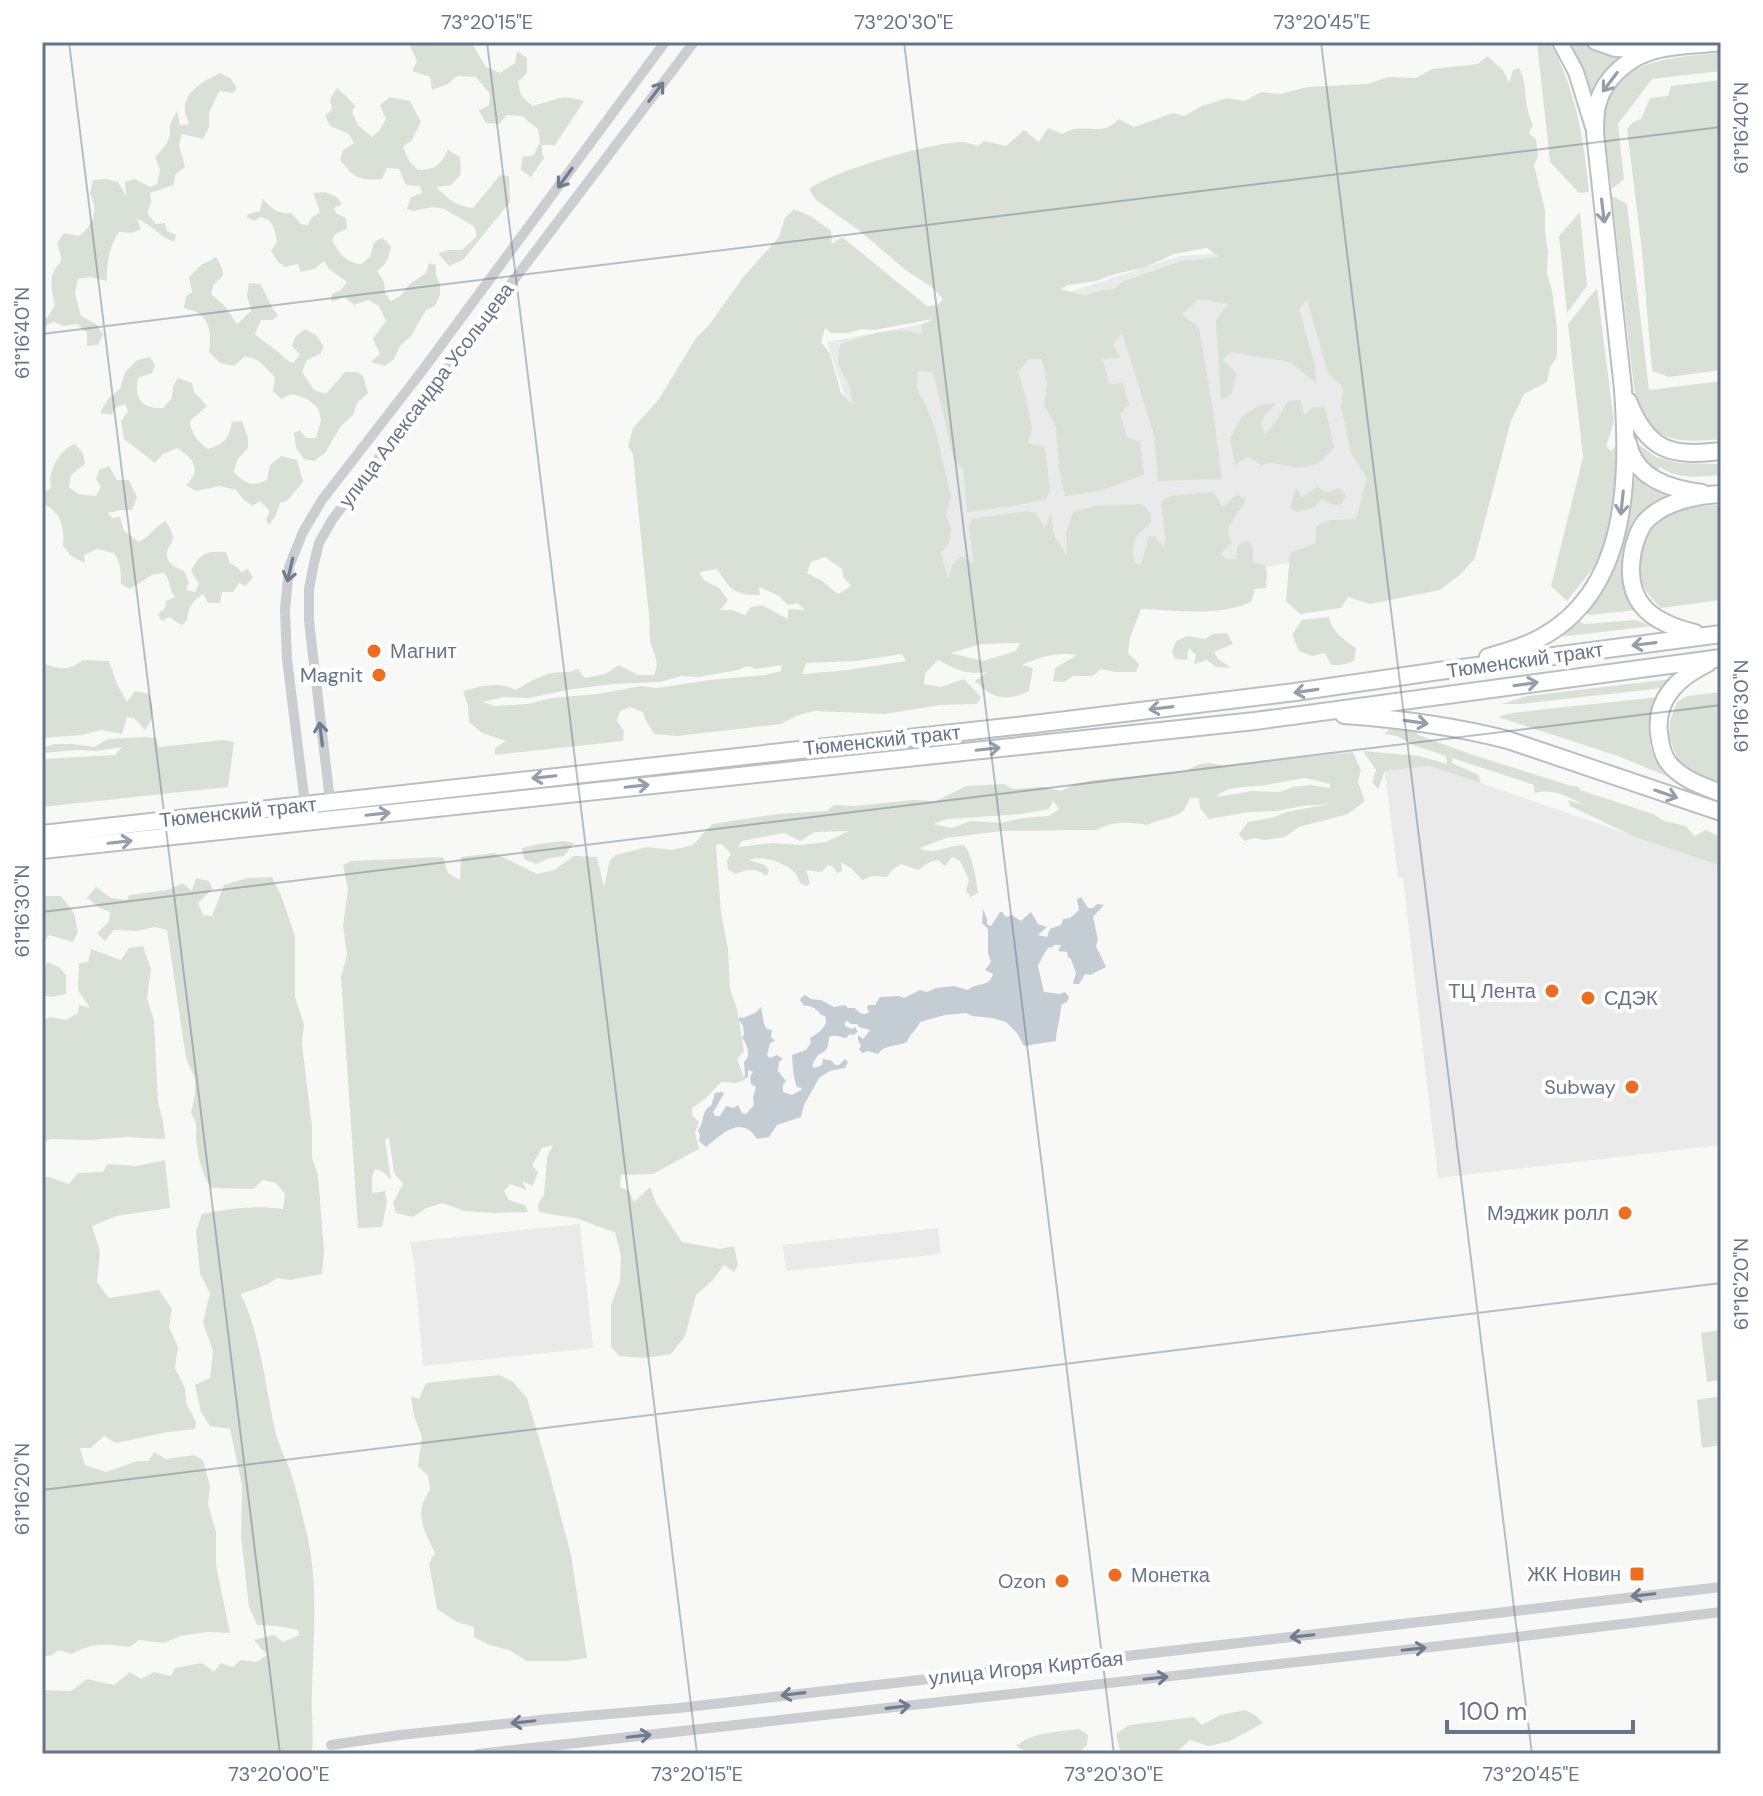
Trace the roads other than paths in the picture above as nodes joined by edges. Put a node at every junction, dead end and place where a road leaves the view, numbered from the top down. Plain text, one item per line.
1 (665, 42) edge
2 (694, 42) edge
3 (1560, 42) edge
4 (1595, 42) edge
5 (1721, 42) edge
6 (1654, 50) junction
7 (1595, 133) junction
8 (1623, 389) junction
9 (1626, 426) junction
10 (1721, 451) edge
11 (1716, 494) edge
12 (1721, 634) edge
13 (1721, 658) edge
14 (1439, 671) junction
15 (1255, 721) junction
16 (1721, 793) edge
17 (330, 801) junction
18 (305, 804) junction
19 (1721, 812) edge
20 (42, 834) edge
21 (42, 850) edge
22 (1721, 1587) edge
23 (1721, 1612) edge
24 (331, 1745) dead end
25 (478, 1754) edge

1 -> 18 street, улица Александра Усольцева
17 -> 2 street, улица Александра Усольцева
3 - 7 main road
4 - 6 main road
5 - 6 main road
6 -> 7 main road
7 -> 8 main road
8 - 9 main road
8 - 10 main road
9 - 11 main road
9 -> 14 main road
11 - 12 main road
12 -> 14 main road, Тюменский тракт
15 -> 13 main road, Тюменский тракт
13 - 16 main road
14 -> 17 main road, Тюменский тракт
15 -> 19 main road
21 -> 15 main road, Тюменский тракт
17 - 18 main road, Тюменский тракт
18 - 20 main road, Тюменский тракт
22 -> 24 street, улица Игоря Киртбая
25 -> 23 street, улица Игоря Киртбая

